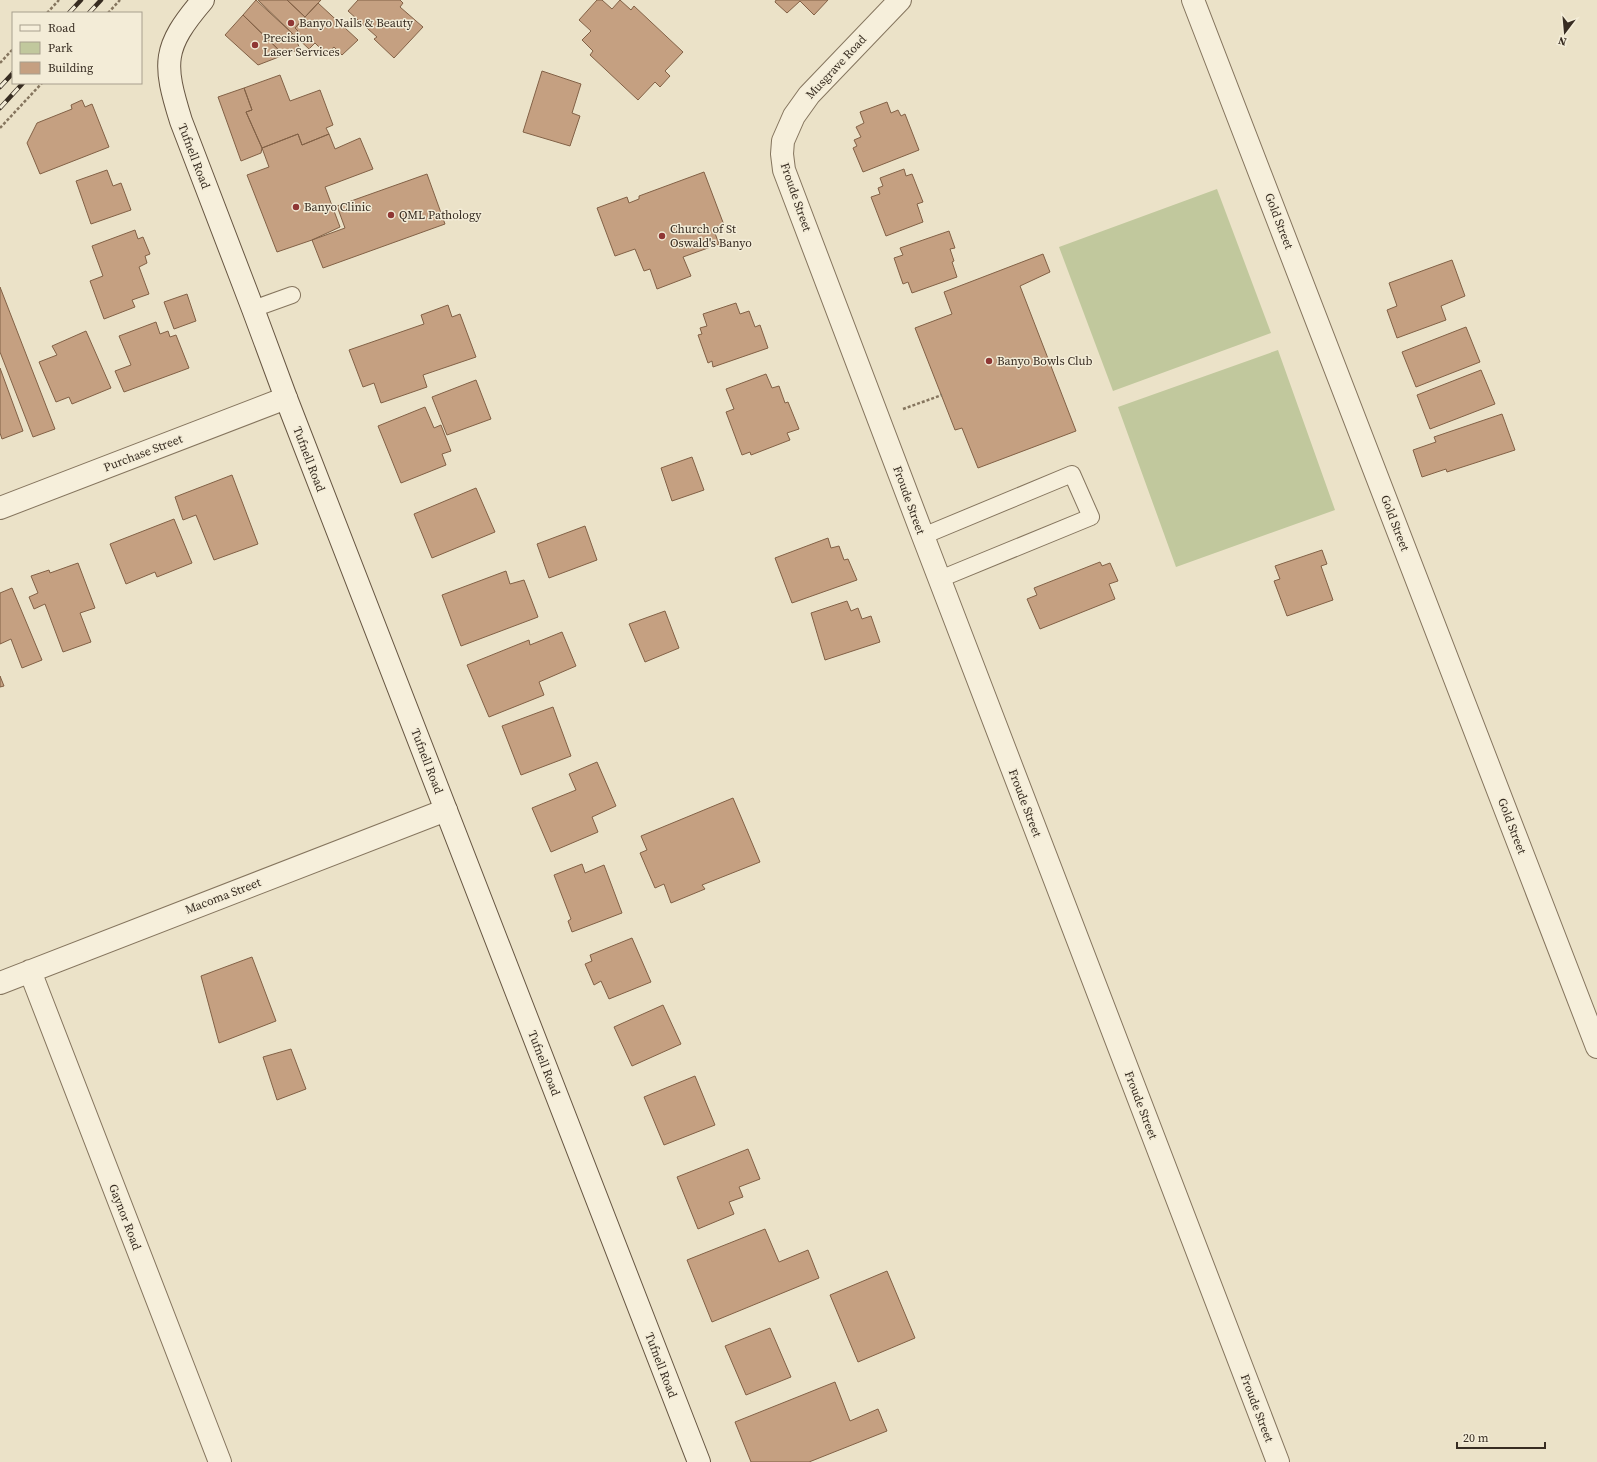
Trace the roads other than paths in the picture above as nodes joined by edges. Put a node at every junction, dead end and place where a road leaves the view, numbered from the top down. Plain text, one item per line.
1 (203, 0) edge
2 (900, 0) edge
3 (1193, 0) edge
4 (783, 141) joint
5 (292, 295) dead end
6 (253, 309) junction
7 (286, 398) junction
8 (0, 508) edge
9 (922, 536) junction
10 (940, 579) junction
11 (446, 810) junction
12 (30, 971) junction
13 (0, 983) edge
14 (1597, 1047) edge
15 (220, 1462) edge
16 (699, 1462) edge
17 (1278, 1462) edge

1 - 6 street, Tufnell Road
2 - 4 street, Musgrave Road
3 - 14 street, Gold Street
4 - 9 street, Froude Street
5 - 6 lane
6 - 7 street, Tufnell Road
7 - 8 street, Purchase Street
7 - 11 street, Tufnell Road
9 - 10 street, Froude Street
9 - 10 lane
10 - 17 street, Froude Street
11 - 12 street, Macoma Street
11 - 16 street, Tufnell Road
12 - 13 street, Macoma Street
12 - 15 street, Gaynor Road

